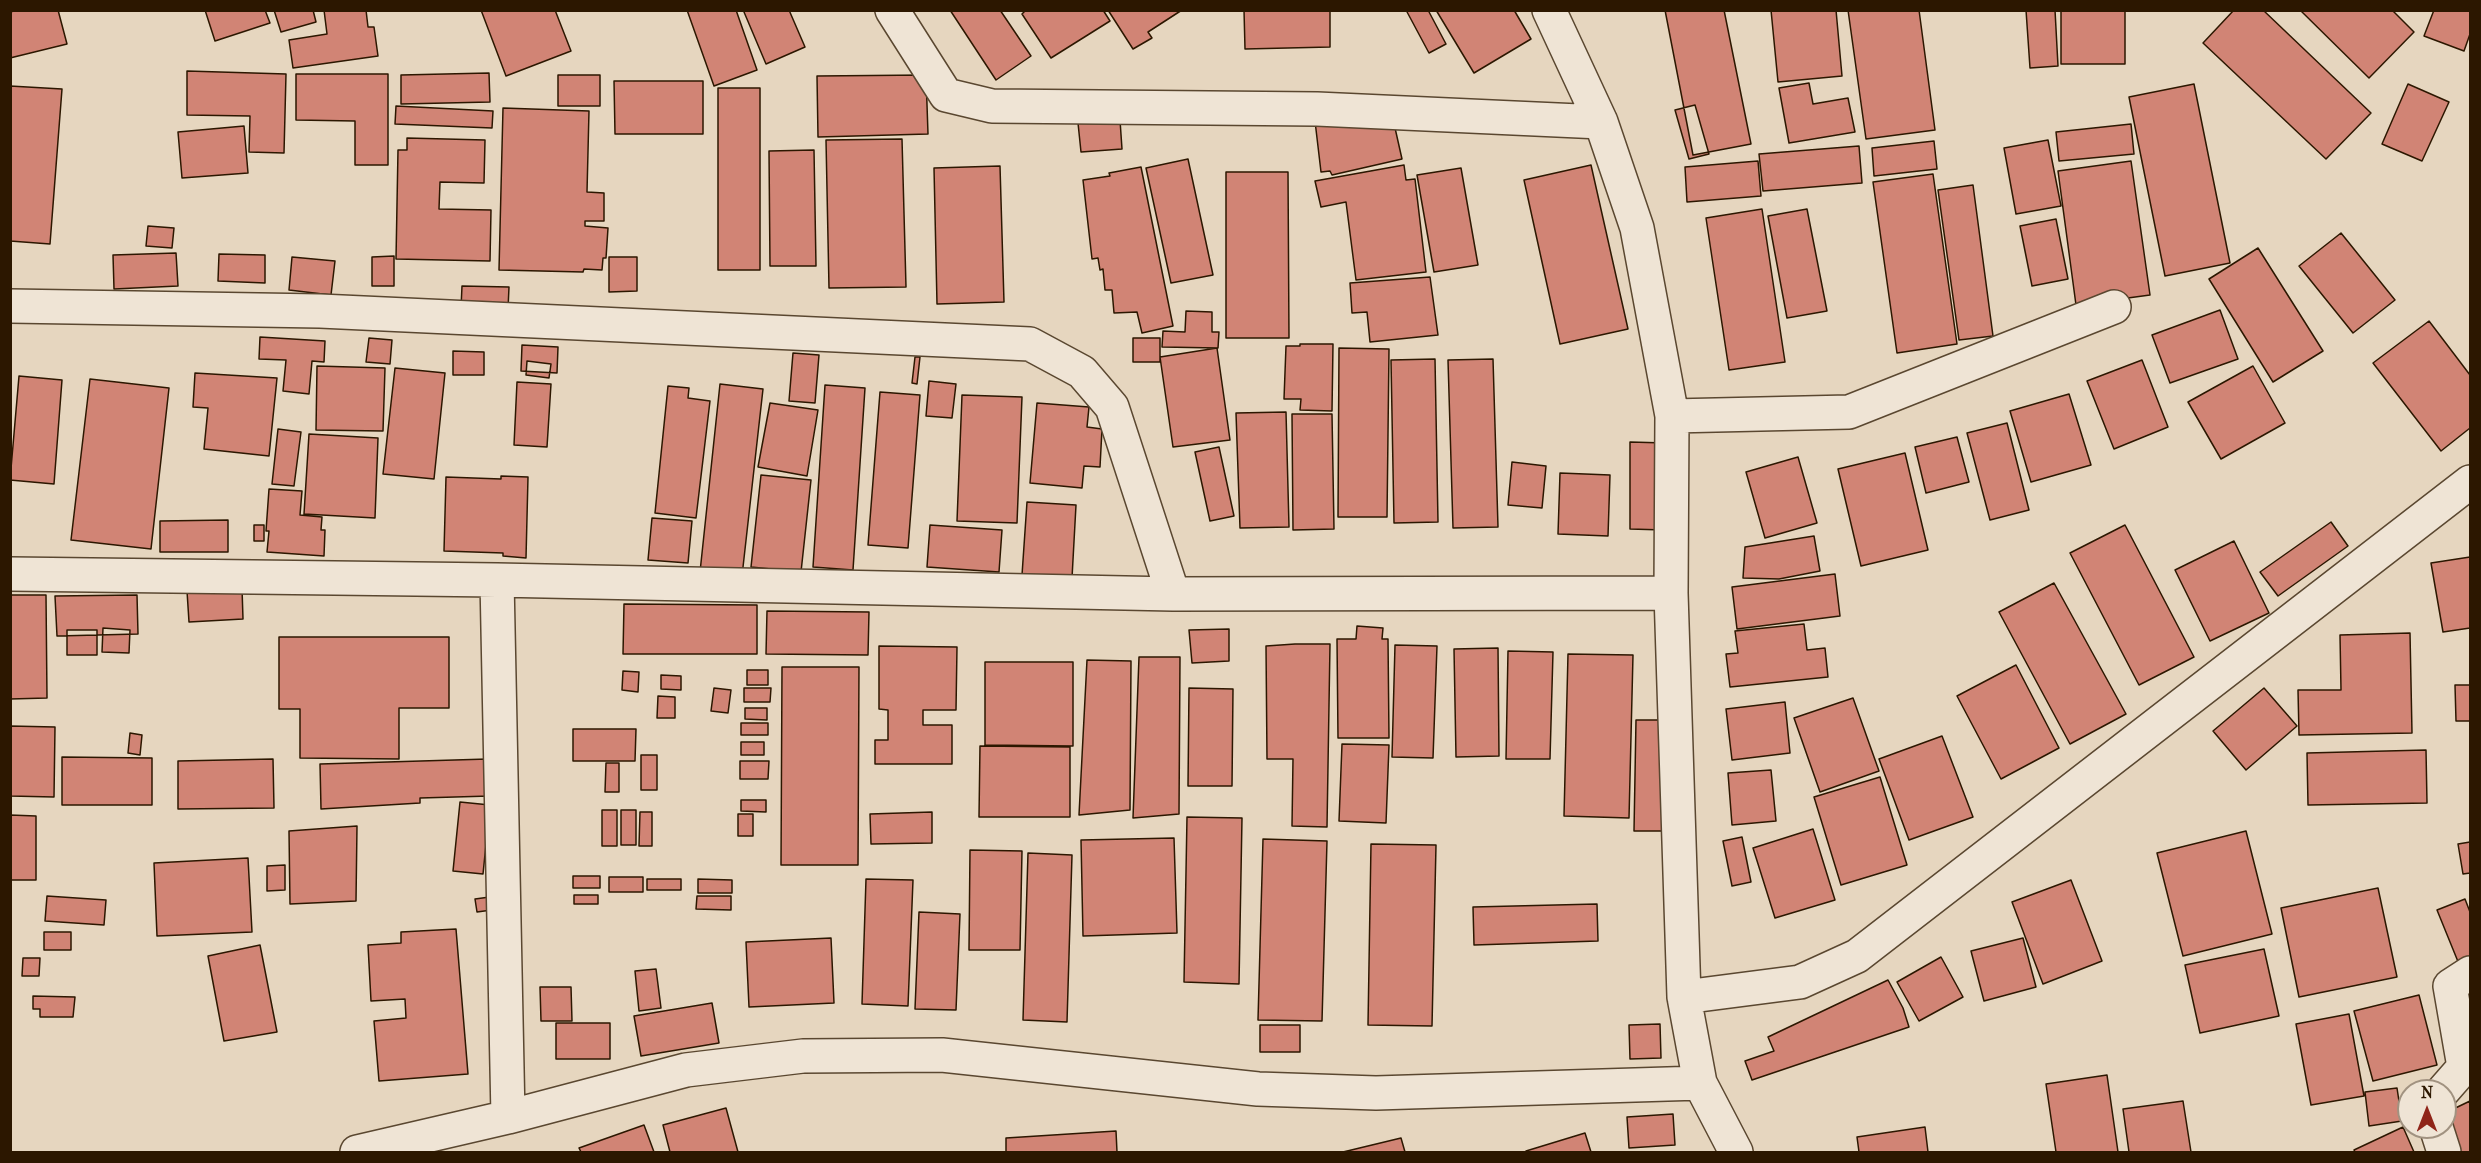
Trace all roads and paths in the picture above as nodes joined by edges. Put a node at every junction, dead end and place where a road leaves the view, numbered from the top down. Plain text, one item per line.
1 (892, 10) edge
2 (1549, 10) edge
3 (1600, 122) junction
4 (10, 306) edge
5 (2114, 307) dead end
6 (1672, 416) junction
7 (2469, 487) edge
8 (10, 574) edge
9 (497, 580) junction
10 (1671, 593) junction
11 (1173, 594) junction
12 (2470, 973) edge
13 (1684, 997) junction
14 (2453, 1079) edge
15 (1700, 1083) junction
16 (508, 1117) junction
17 (357, 1152) edge
18 (1736, 1152) edge

1 - 3 street
2 - 3 street
3 - 6 street
4 - 11 street
5 - 6 street
6 - 10 street
7 - 13 street
8 - 9 street
9 - 11 street
9 - 16 street
10 - 11 street
10 - 13 street
12 - 14 street
13 - 15 street
15 - 16 street
15 - 18 street
16 - 17 street

